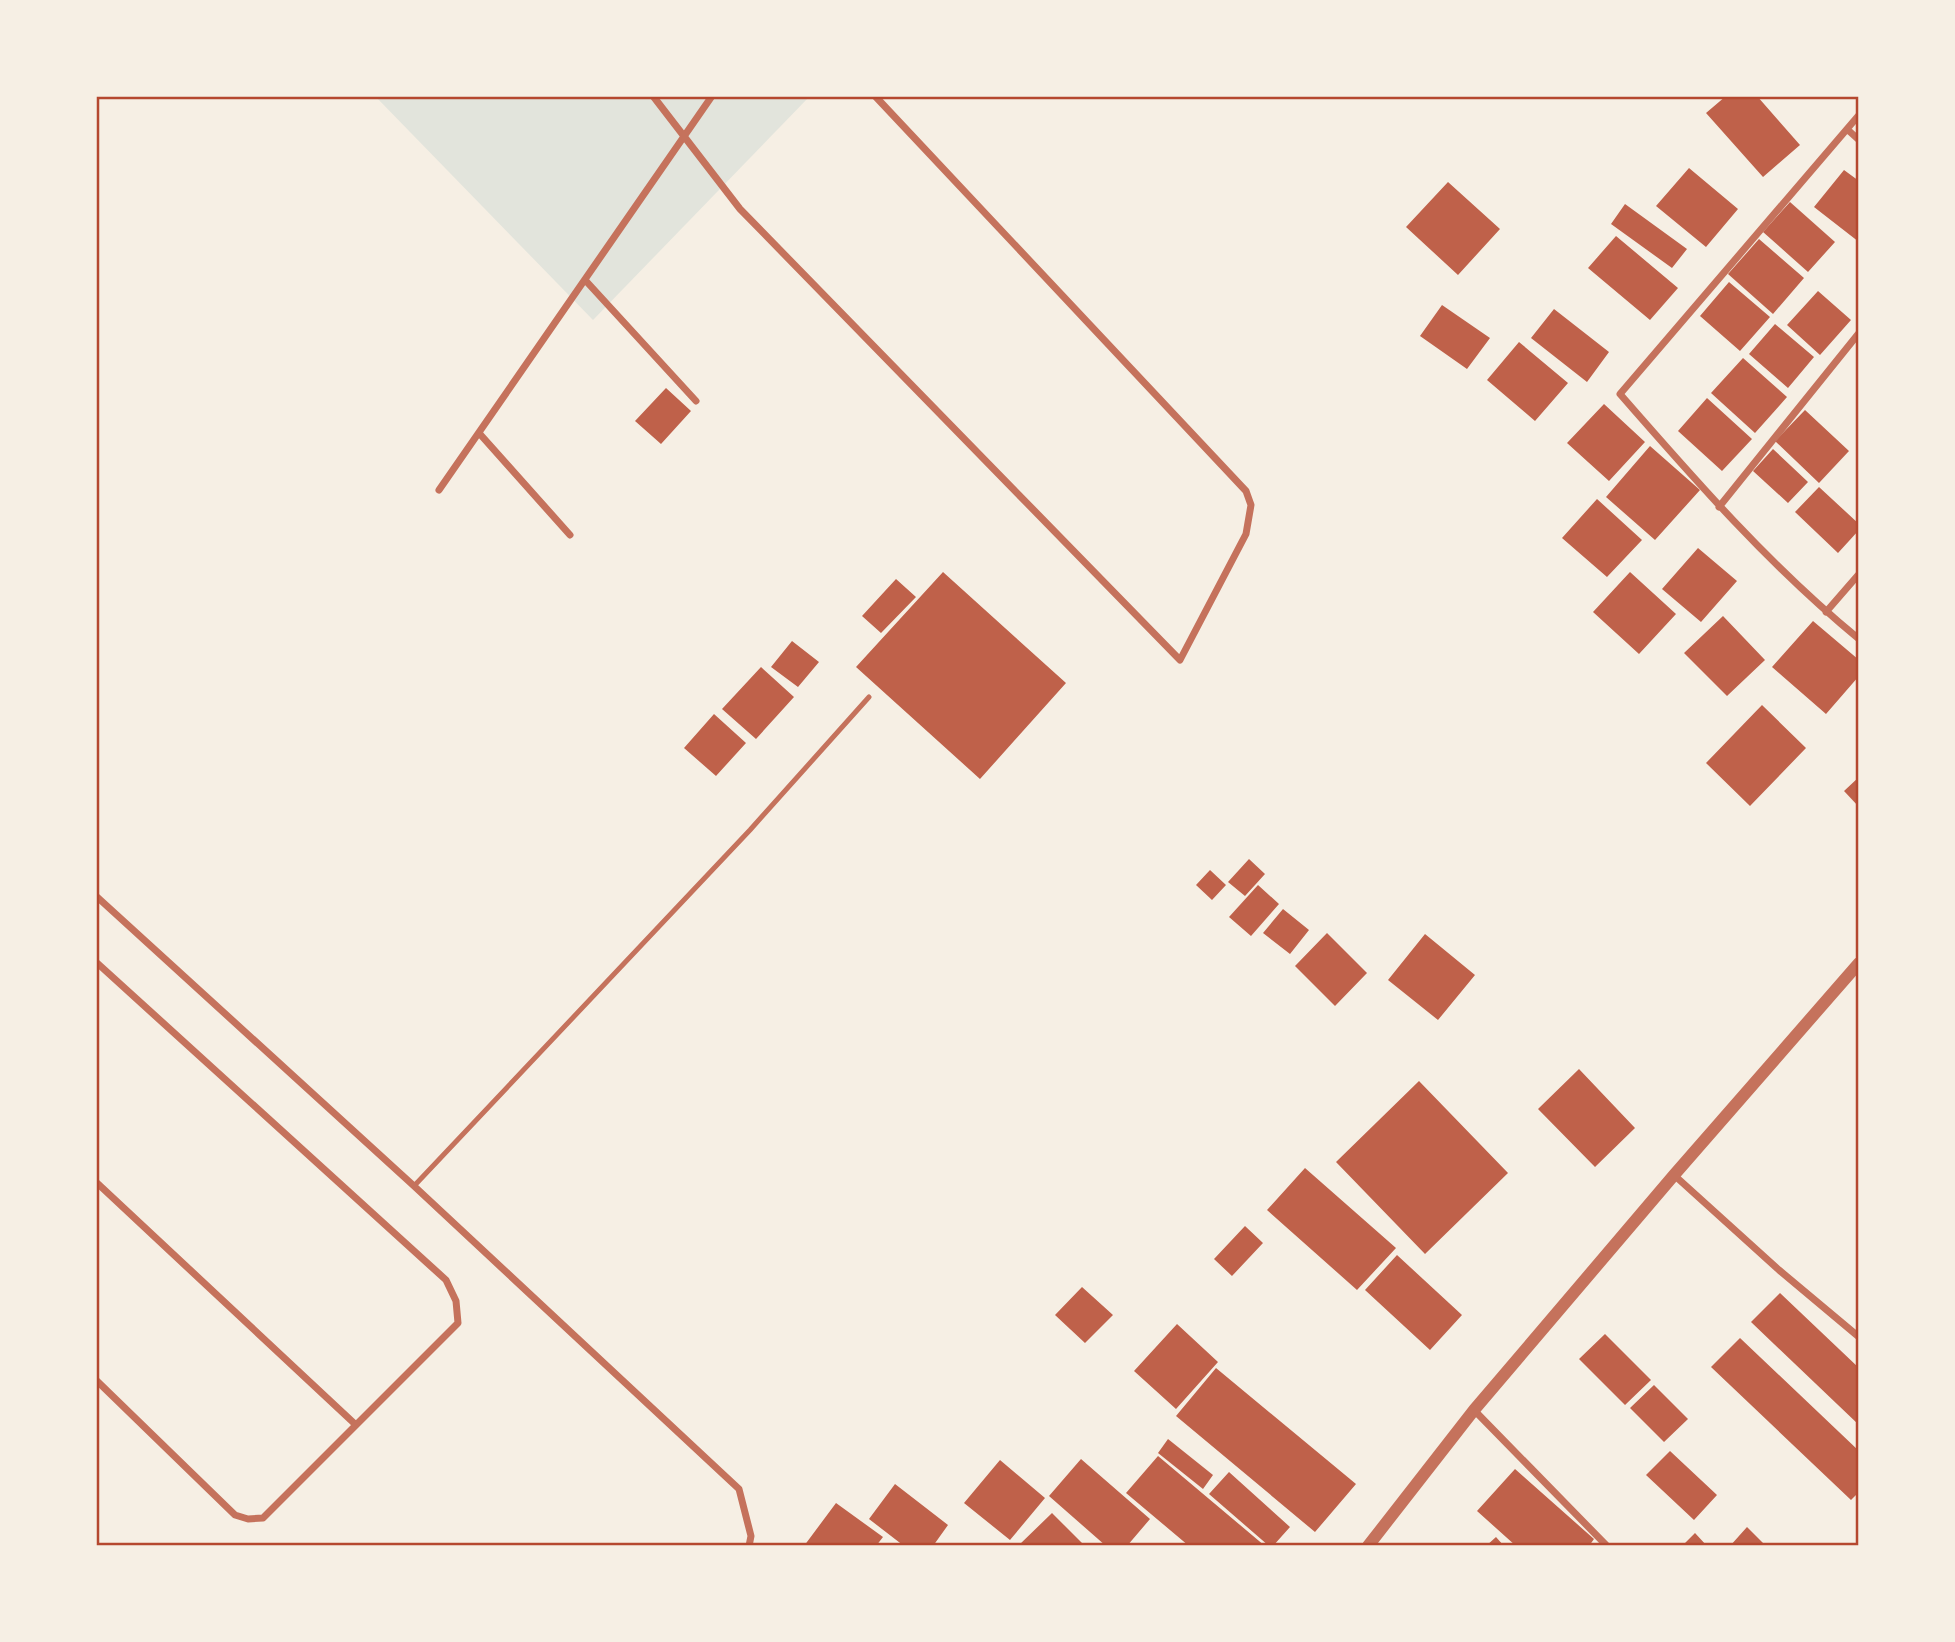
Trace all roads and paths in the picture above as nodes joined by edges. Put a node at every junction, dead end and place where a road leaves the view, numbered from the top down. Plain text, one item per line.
1 (653, 96) edge
2 (712, 96) edge
3 (876, 96) edge
4 (1859, 116) edge
5 (1848, 130) junction
6 (684, 135) junction
7 (1859, 140) edge
8 (586, 281) junction
9 (1859, 333) edge
10 (696, 401) dead end
11 (479, 432) junction
12 (439, 490) dead end
13 (1719, 507) junction
14 (570, 535) dead end
15 (1859, 574) edge
16 (1826, 612) junction
17 (1859, 639) edge
18 (869, 697) dead end
19 (96, 897) edge
20 (96, 962) edge
21 (1859, 963) edge
22 (1674, 1175) junction
23 (96, 1182) edge
24 (414, 1186) junction
25 (1859, 1337) edge
26 (96, 1380) edge
27 (1474, 1410) junction
28 (356, 1425) junction
29 (749, 1546) edge
30 (1368, 1546) edge
31 (1607, 1546) edge

1 - 6 street
2 - 6 street
3 - 6 street
4 - 5 street
5 - 7 street
5 - 13 street
6 - 8 street
8 - 10 street
8 - 11 street
9 - 13 street
11 - 12 street
11 - 14 street
13 - 16 street
15 - 16 street
16 - 17 street
18 - 24 lane
19 - 24 street
20 - 28 street
21 - 22 street
22 - 25 street
22 - 27 street
23 - 28 street
24 - 29 street
26 - 28 street
27 - 30 street
27 - 31 street

